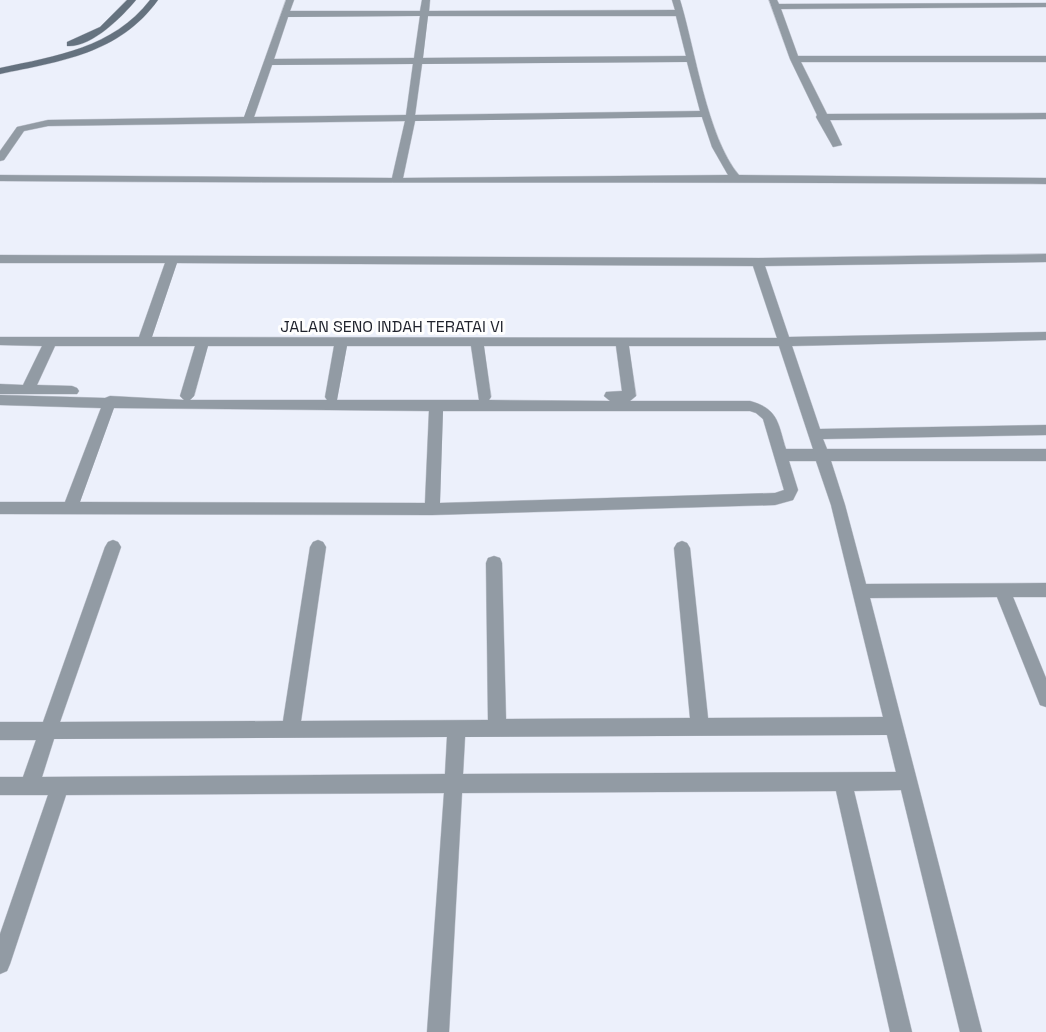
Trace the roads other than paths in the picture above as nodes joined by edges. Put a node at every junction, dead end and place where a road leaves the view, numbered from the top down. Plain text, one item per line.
1 (132, 0) edge
2 (154, 0) edge
3 (290, 0) edge
4 (426, 0) edge
5 (676, 0) edge
6 (1012, 2) edge
7 (774, 3) edge
8 (1046, 5) edge
9 (681, 13) junction
10 (285, 14) junction
11 (423, 14) junction
12 (691, 59) junction
13 (795, 59) junction
14 (1046, 59) edge
15 (0, 61) edge
16 (417, 61) junction
17 (267, 62) junction
18 (0, 71) edge
19 (707, 114) junction
20 (1046, 116) edge
21 (821, 117) junction
22 (249, 118) junction
23 (410, 119) junction
24 (837, 145) dead end
25 (0, 158) edge
26 (0, 178) edge
27 (736, 178) junction
28 (397, 181) junction
29 (1046, 181) edge
30 (1046, 258) edge
31 (0, 259) edge
32 (171, 260) junction
33 (758, 262) junction
34 (1046, 336) edge
35 (0, 341) edge
36 (51, 341) junction
37 (622, 342) junction
38 (784, 342) junction
39 (143, 343) junction
40 (202, 343) junction
41 (341, 343) junction
42 (477, 343) junction
43 (0, 389) edge
44 (28, 389) junction
45 (187, 396) junction
46 (332, 397) junction
47 (484, 397) junction
48 (0, 400) edge
49 (110, 401) junction
50 (435, 405) junction
51 (1046, 430) edge
52 (815, 434) junction
53 (820, 454) junction
54 (782, 455) junction
55 (1046, 455) edge
56 (71, 507) junction
57 (0, 508) edge
58 (432, 508) junction
59 (318, 547) dead end
60 (113, 548) dead end
61 (682, 548) dead end
62 (494, 563) dead end
63 (1002, 590) junction
64 (1046, 590) edge
65 (858, 591) junction
66 (1046, 699) edge
67 (892, 726) junction
68 (700, 727) junction
69 (457, 728) junction
70 (497, 728) junction
71 (291, 729) junction
72 (0, 731) edge
73 (49, 731) junction
74 (843, 781) junction
75 (907, 781) junction
76 (454, 784) junction
77 (0, 786) edge
78 (29, 786) junction
79 (60, 786) junction
80 (0, 964) edge
81 (438, 1032) edge
82 (901, 1032) edge
83 (971, 1032) edge

1 - 15 street
2 - 18 street
3 - 10 street
4 - 11 street
5 - 9 street
6 - 7 street
6 - 8 street
7 - 13 street
9 - 11 street
9 - 12 street
10 - 11 street
10 - 17 street
11 - 16 street
12 - 16 street
12 - 19 street
13 - 14 street
13 - 21 street
16 - 17 street
16 - 23 street
17 - 22 street
19 - 23 street
19 - 27 street
20 - 21 street
21 - 24 street
22 - 23 street
22 - 25 street
23 - 28 street
26 - 28 street
27 - 28 street
27 - 29 street
30 - 33 street
31 - 32 street
32 - 33 street
32 - 39 street
33 - 38 street
34 - 38 street, JALAN SENO INDAH TERATAI VI
35 - 36 street, JALAN SENO INDAH TERATAI VI
36 - 39 street, JALAN SENO INDAH TERATAI VI
36 - 44 street
37 - 38 street, JALAN SENO INDAH TERATAI VI
37 - 42 street, JALAN SENO INDAH TERATAI VI
37 - 47 street
38 - 52 street
39 - 40 street, JALAN SENO INDAH TERATAI VI
40 - 41 street, JALAN SENO INDAH TERATAI VI
40 - 45 street
41 - 42 street, JALAN SENO INDAH TERATAI VI
41 - 46 street
42 - 47 street
43 - 44 street
44 - 45 street
45 - 46 street
46 - 47 street
48 - 49 street
49 - 50 street
49 - 56 street
50 - 54 street
50 - 58 street
51 - 52 street
52 - 53 street
53 - 54 street
53 - 55 street
53 - 65 street
54 - 58 street
56 - 57 street
56 - 58 street
59 - 71 street
60 - 73 street
61 - 68 street
62 - 70 street
63 - 64 street
63 - 65 street
63 - 66 street
65 - 67 street
67 - 68 street
67 - 75 street
68 - 70 street
69 - 70 street
69 - 71 street
69 - 76 street
71 - 73 street
72 - 73 street
73 - 78 street
74 - 75 street
74 - 76 street
74 - 82 street
75 - 83 street
76 - 79 street
76 - 81 street
77 - 78 street
78 - 79 street
79 - 80 street

